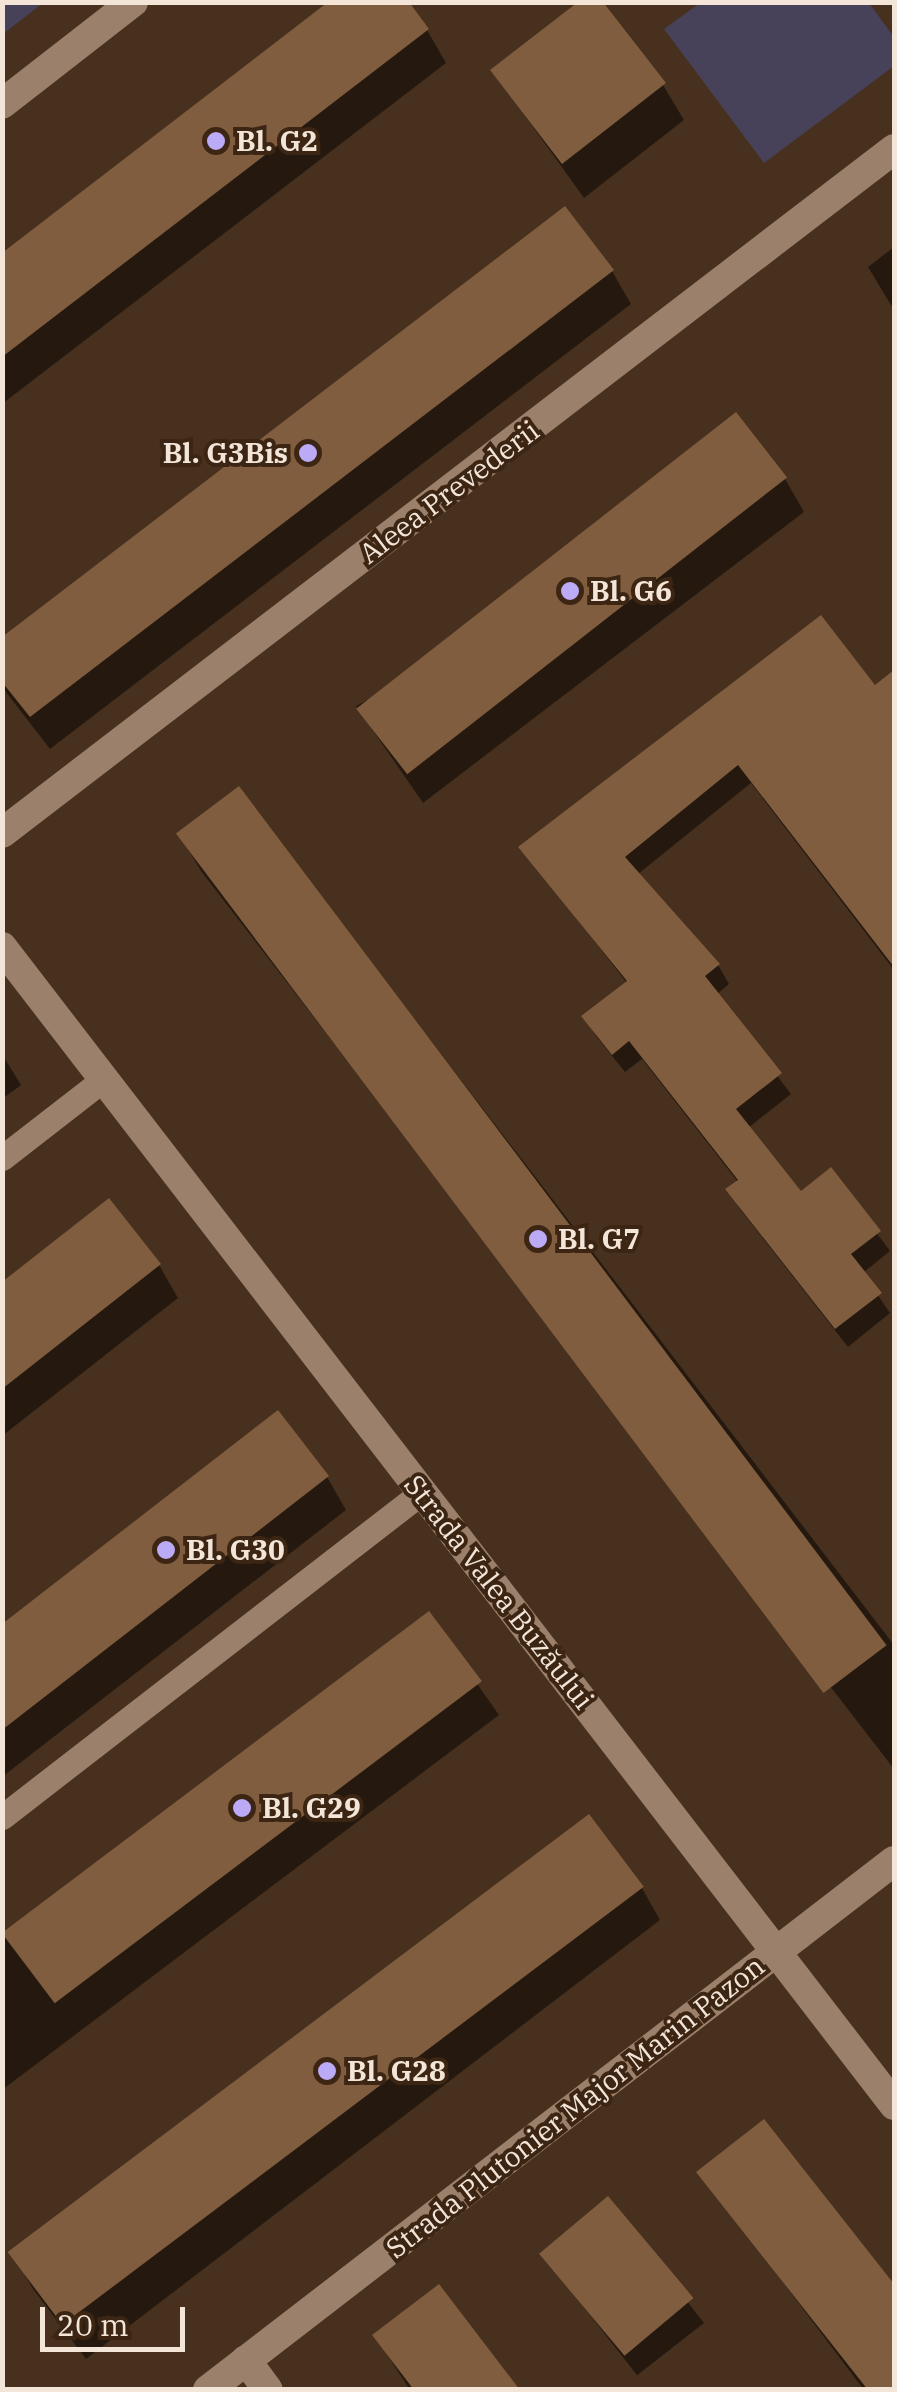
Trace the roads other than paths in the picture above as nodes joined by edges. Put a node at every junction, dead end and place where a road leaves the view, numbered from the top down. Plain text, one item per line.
1 (133, 2) edge
2 (2, 104) edge
3 (894, 149) edge
4 (2, 833) edge
5 (2, 947) edge
6 (104, 1079) junction
7 (2, 1158) edge
8 (422, 1492) junction
9 (2, 1816) edge
10 (894, 1861) edge
11 (776, 1952) junction
12 (894, 2105) edge
13 (246, 2360) junction
14 (208, 2390) edge
15 (268, 2390) edge

1 - 2 street
3 - 4 street, Aleea Prevederii
5 - 6 street, Strada Valea Buzăului
6 - 7 lane
6 - 8 street, Strada Valea Buzăului
8 - 9 lane
8 - 11 street, Strada Valea Buzăului
10 - 11 street, Strada Plutonier Major Marin Pazon
11 - 12 street, Strada Valea Buzăului
11 - 13 street, Strada Plutonier Major Marin Pazon
13 - 14 street, Strada Plutonier Major Marin Pazon
13 - 15 street

